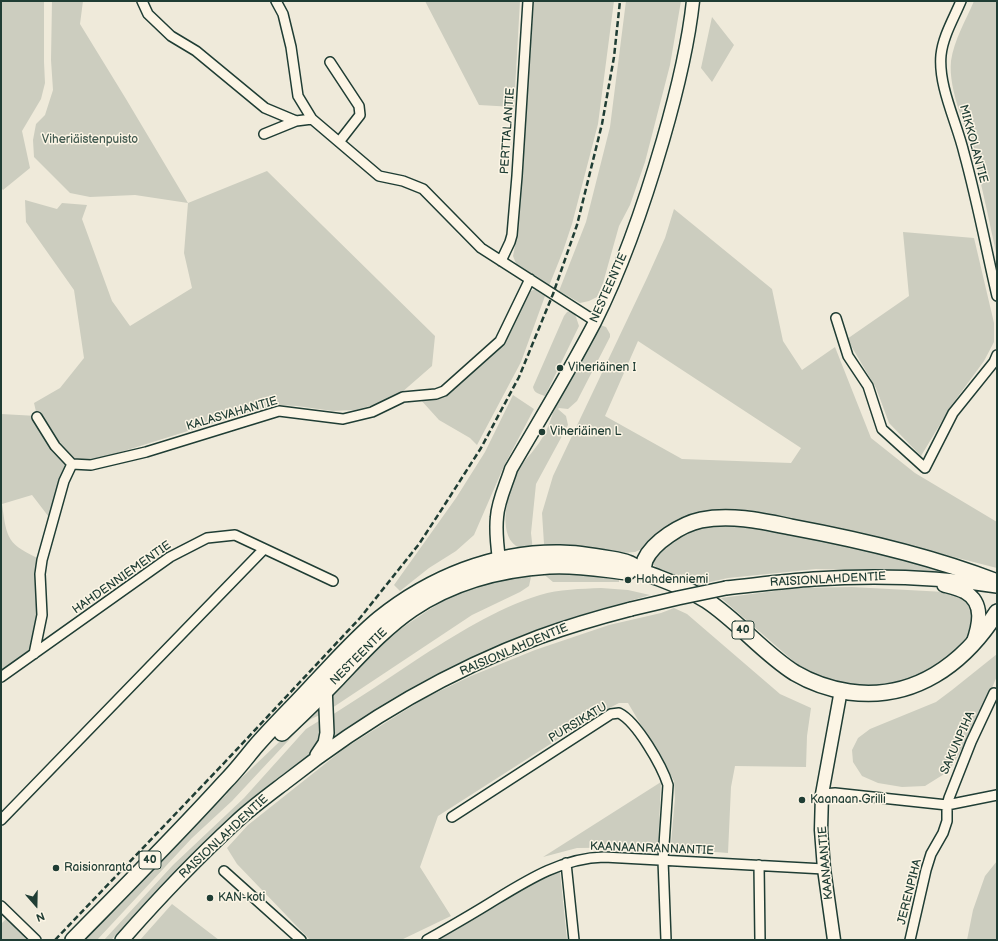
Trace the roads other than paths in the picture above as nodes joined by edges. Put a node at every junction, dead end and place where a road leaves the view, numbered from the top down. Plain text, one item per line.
1 (142, 1) edge
2 (276, 1) edge
3 (528, 1) edge
4 (693, 1) edge
5 (961, 1) edge
6 (330, 62) dead end
7 (310, 116) junction
8 (296, 121) junction
9 (264, 134) dead end
10 (339, 142) junction
11 (501, 261) junction
12 (530, 279) junction
13 (997, 296) edge
14 (836, 318) dead end
15 (595, 321) junction
16 (997, 356) edge
17 (37, 416) dead end
18 (72, 464) junction
19 (264, 549) junction
20 (500, 566) junction
21 (642, 572) junction
22 (922, 578) junction
23 (333, 581) dead end
24 (997, 582) edge
25 (997, 586) edge
26 (997, 612) edge
27 (972, 644) junction
28 (34, 654) junction
29 (324, 674) junction
30 (1, 677) edge
31 (841, 690) junction
32 (325, 691) junction
33 (994, 693) dead end
34 (312, 761) junction
35 (227, 781) junction
36 (822, 794) junction
37 (997, 796) edge
38 (947, 805) junction
39 (452, 817) dead end
40 (1, 820) edge
41 (663, 860) junction
42 (566, 863) junction
43 (759, 865) junction
44 (824, 869) junction
45 (224, 871) dead end
46 (1, 906) edge
47 (36, 940) edge
48 (73, 940) edge
49 (122, 940) edge
50 (301, 940) edge
51 (427, 940) edge
52 (574, 940) edge
53 (666, 940) edge
54 (760, 940) edge
55 (834, 940) edge
56 (910, 940) edge

1 - 8 street
2 - 7 street
3 - 11 street, PERTTALANTIE
4 - 15 street, NESTEENTIE
5 - 13 street, MIKKOLANTIE
6 - 10 street
7 - 8 street
7 - 10 street
8 - 9 street
10 - 11 street
11 - 12 street
12 - 15 street
12 - 18 street, KALASVAHANTIE
14 - 16 street
15 - 20 street, NESTEENTIE
17 - 18 street
18 - 28 street
19 - 23 street, HAHDENNIEMENTIE
19 - 28 street, HAHDENNIEMENTIE
19 - 40 street
20 - 21 main road, 40
20 - 29 main road, NESTEENTIE / 40
20 - 32 main road, NESTEENTIE / 40
21 - 24 main road
21 - 31 main road, 40
22 - 25 main road, RAISIONLAHDENTIE
22 - 27 main road
22 - 34 main road, RAISIONLAHDENTIE, bridge
26 - 27 main road, 40
27 - 31 main road, 40
28 - 30 street, HAHDENNIEMENTIE
29 - 32 main road
29 - 35 main road, NESTEENTIE / 40
31 - 36 street, KAANAANTIE
32 - 34 main road
32 - 35 main road, NESTEENTIE / 40
33 - 38 street, SAKUNPIHA
34 - 49 main road, RAISIONLAHDENTIE
35 - 48 main road, NESTEENTIE / 40
36 - 38 street
36 - 44 street, KAANAANTIE
37 - 38 street
38 - 56 street, JERENPIHA
39 - 41 street, PURSIKATU
41 - 42 street, KAANAANRANNANTIE
41 - 43 street, KAANAANRANNANTIE
41 - 53 street
42 - 51 street, KAANAANRANNANTIE
42 - 52 street
43 - 44 street, KAANAANRANNANTIE
43 - 54 street
44 - 55 street, KAANAANTIE
45 - 50 street
46 - 47 street

